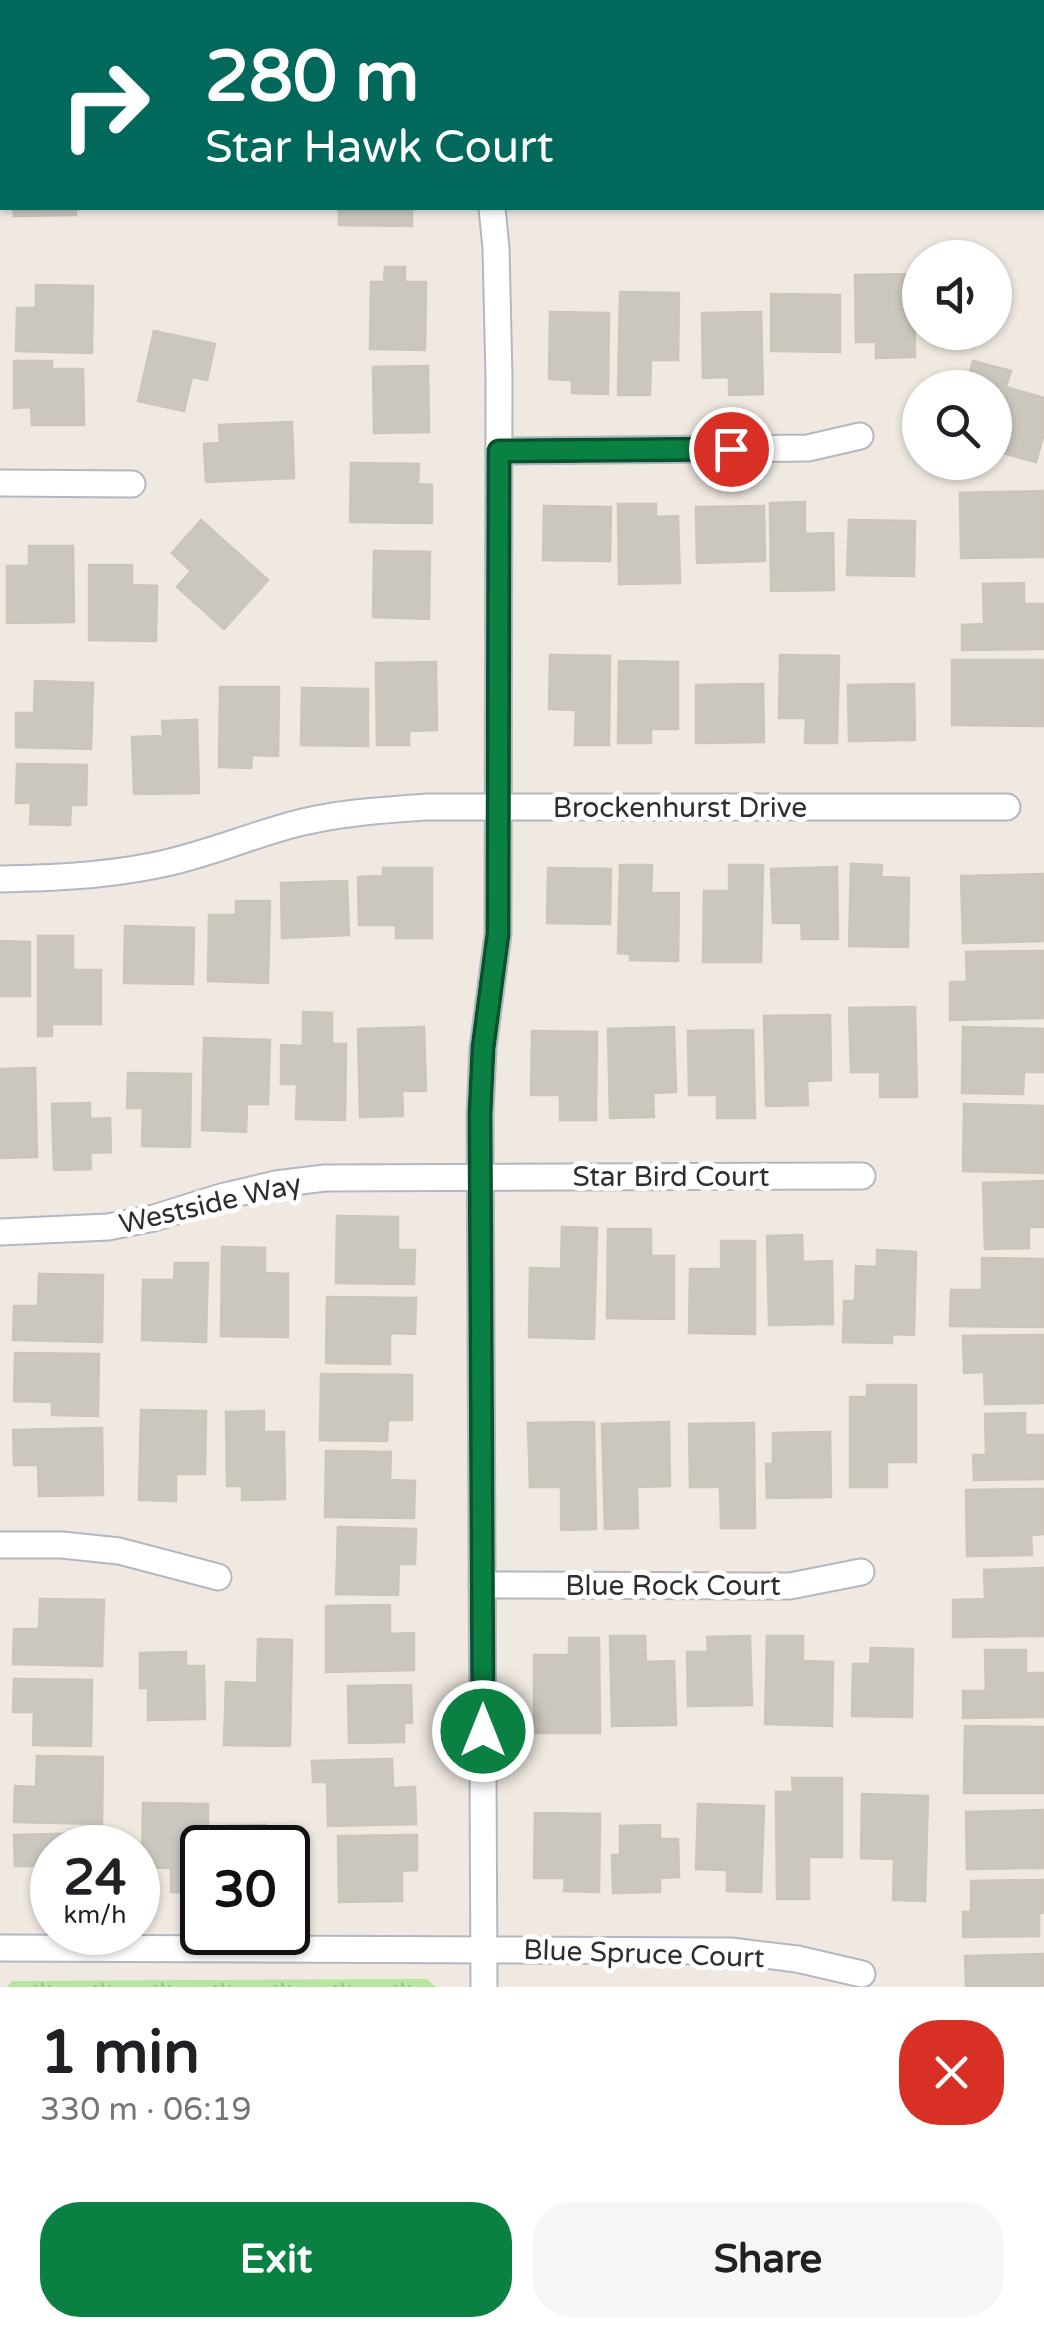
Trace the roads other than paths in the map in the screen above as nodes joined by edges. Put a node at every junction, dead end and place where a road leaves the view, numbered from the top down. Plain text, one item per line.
1 (492, 210) edge
2 (860, 436) dead end
3 (499, 451) junction
4 (0, 483) edge
5 (132, 484) dead end
6 (499, 806) junction
7 (1008, 806) dead end
8 (0, 879) edge
9 (480, 1176) junction
10 (862, 1176) dead end
11 (0, 1232) edge
12 (0, 1544) edge
13 (862, 1572) dead end
14 (218, 1577) dead end
15 (482, 1585) junction
16 (0, 1948) edge
17 (484, 1950) junction
18 (862, 1974) dead end
19 (484, 1987) edge

1 - 3 street
2 - 3 street
3 - 6 street
4 - 5 street
6 - 7 street, Brockenhurst Drive
6 - 8 street, Brockenhurst Drive
6 - 9 street
9 - 10 street, Star Bird Court
9 - 11 street, Westside Way
9 - 15 street
12 - 14 street
13 - 15 street, Blue Rock Court
15 - 17 street
16 - 17 street, Blue Spruce Court
17 - 18 street, Blue Spruce Court
17 - 19 street

